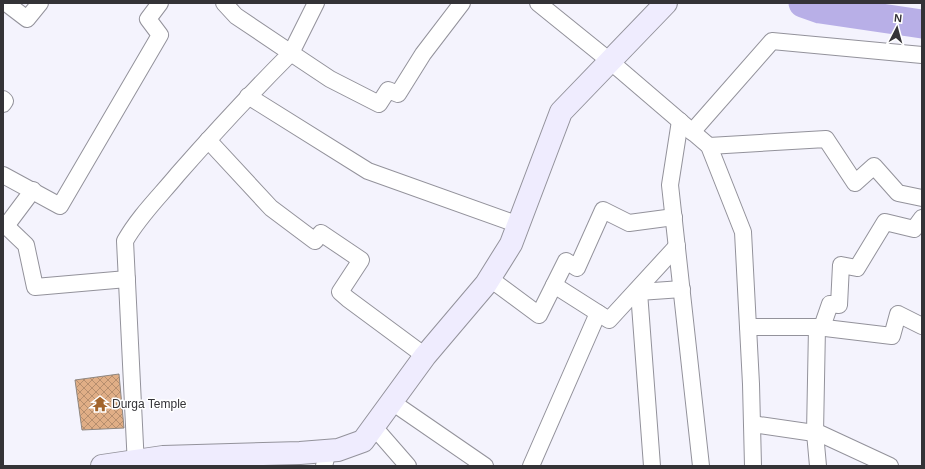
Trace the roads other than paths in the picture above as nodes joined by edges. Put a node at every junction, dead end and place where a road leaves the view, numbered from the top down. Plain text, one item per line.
1 (6, 3) edge
2 (40, 3) edge
3 (160, 3) edge
4 (224, 3) edge
5 (316, 3) edge
6 (462, 3) edge
7 (538, 3) edge
8 (661, 9) edge
9 (290, 53) junction
10 (922, 55) edge
11 (611, 62) junction
12 (248, 96) junction
13 (3, 99) edge
14 (3, 104) edge
15 (680, 121) junction
16 (692, 132) junction
17 (208, 140) junction
18 (709, 146) junction
19 (3, 175) edge
20 (33, 190) junction
21 (922, 198) edge
22 (674, 217) junction
23 (922, 218) edge
24 (5, 224) edge
25 (519, 225) junction
26 (677, 246) junction
27 (489, 278) junction
28 (127, 280) junction
29 (554, 285) junction
30 (682, 290) junction
31 (598, 313) junction
32 (922, 326) edge
33 (820, 327) junction
34 (748, 328) junction
35 (425, 356) junction
36 (392, 402) junction
37 (752, 424) junction
38 (374, 427) junction
39 (815, 433) junction
40 (326, 458) edge
41 (136, 463) edge
42 (102, 466) edge
43 (408, 466) edge
44 (485, 466) edge
45 (530, 466) edge
46 (652, 466) edge
47 (701, 466) edge
48 (753, 466) edge
49 (818, 466) edge
50 (890, 466) edge

1 - 2 street
3 - 20 street
4 - 9 street
5 - 9 street
6 - 9 street
7 - 11 street
8 - 11 street
9 - 12 street
10 - 16 street
11 - 15 street
11 - 25 street
12 - 17 street
12 - 25 street
13 - 14 street
15 - 16 street
15 - 22 street
16 - 18 street
17 - 28 street
17 - 35 street
18 - 21 street
18 - 34 street
19 - 20 street
20 - 24 street
22 - 26 street
22 - 29 street
23 - 33 street
24 - 28 street
25 - 27 street
26 - 30 street
26 - 31 street
27 - 29 street
27 - 35 street
28 - 41 street
29 - 31 street
30 - 46 street
30 - 47 street
31 - 45 street
32 - 33 street
33 - 34 street
33 - 39 street
34 - 37 street
35 - 36 street
36 - 38 street
36 - 44 street
37 - 39 street
37 - 48 street
38 - 40 street
38 - 43 street
39 - 49 street
39 - 50 street
40 - 41 street
41 - 42 street

